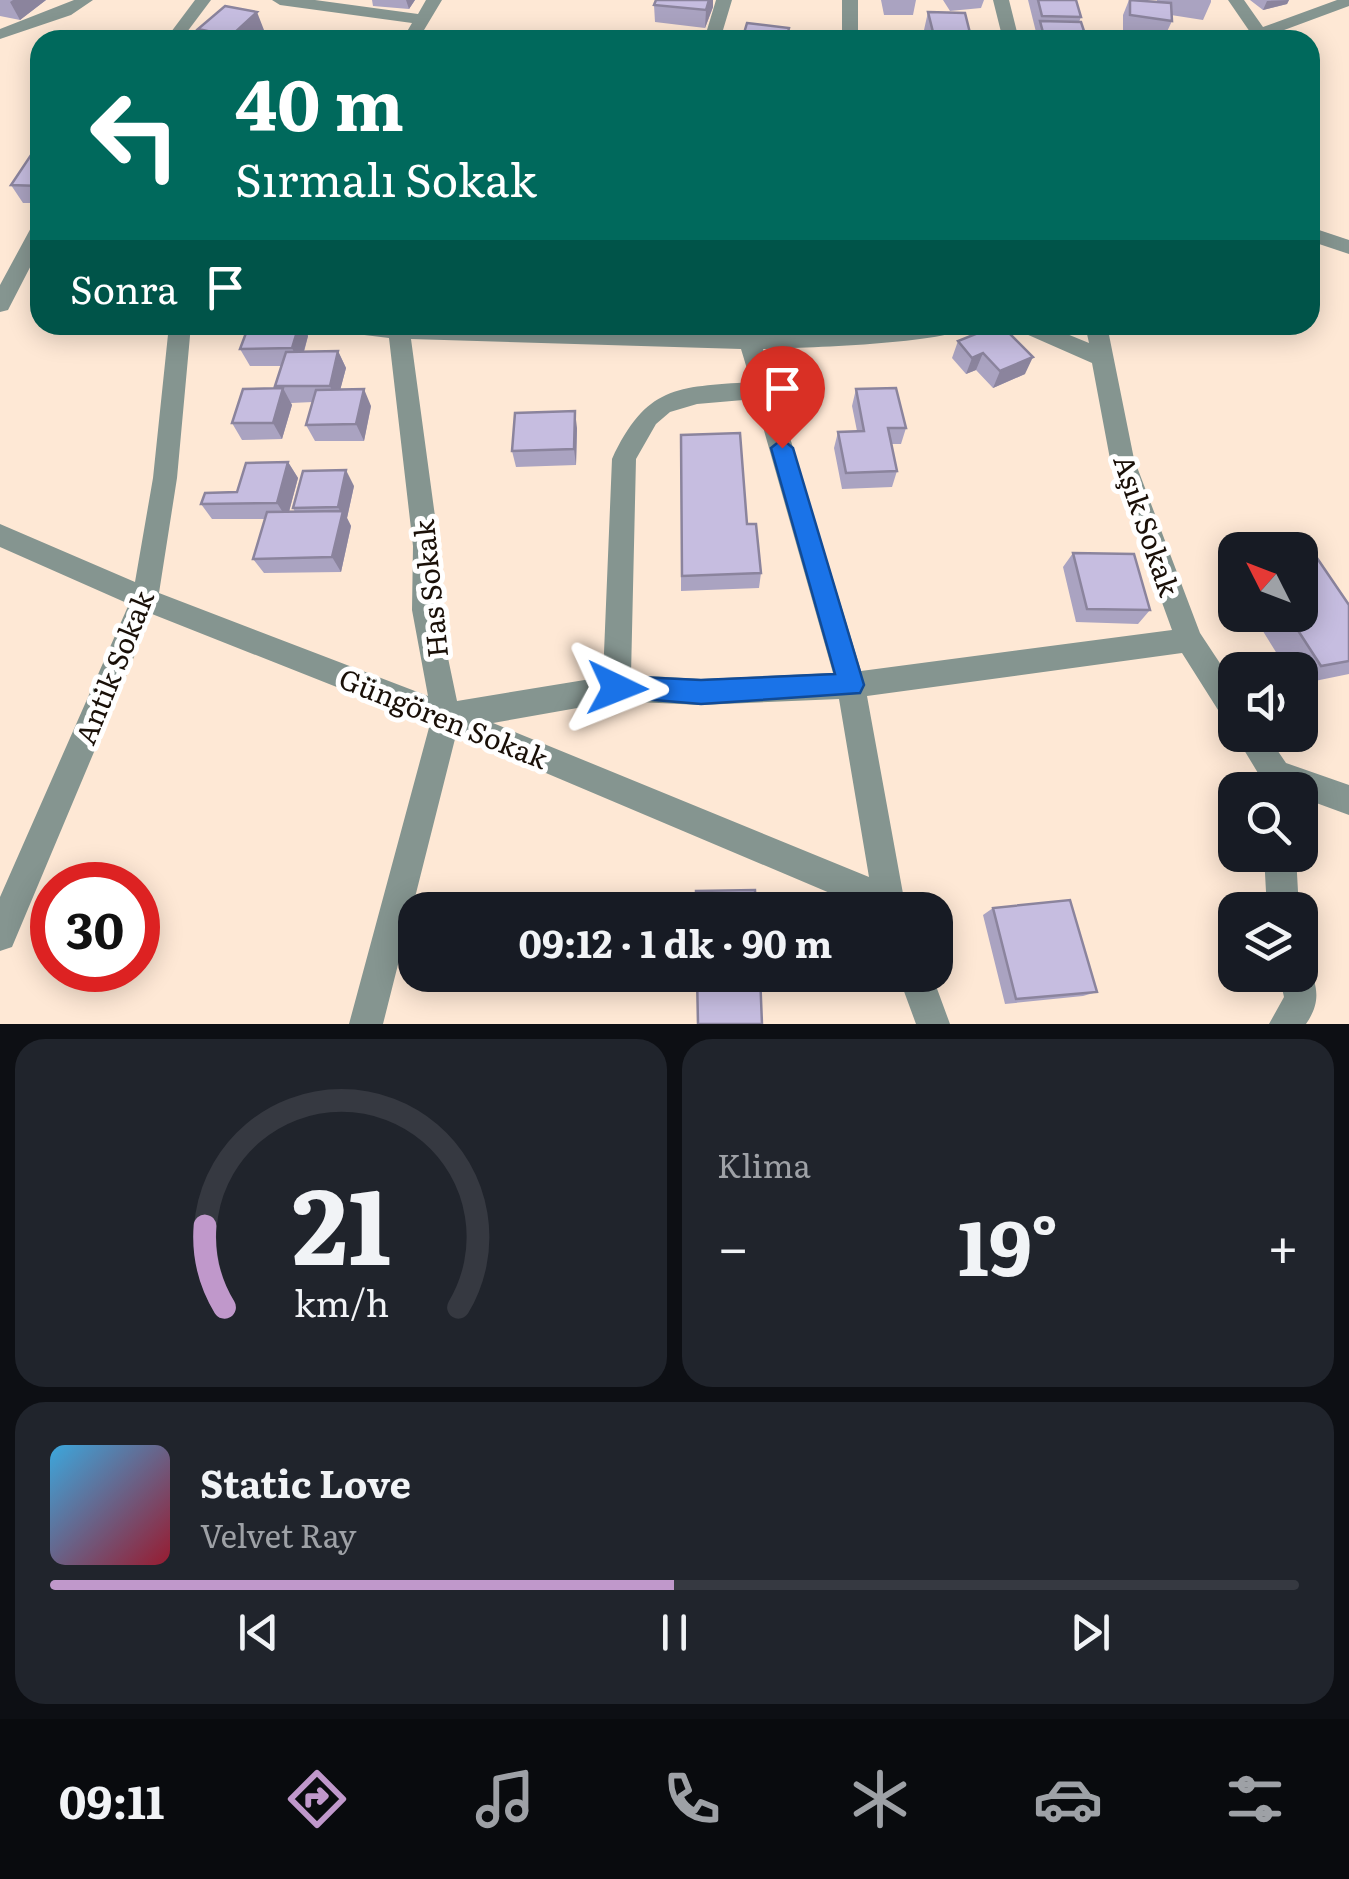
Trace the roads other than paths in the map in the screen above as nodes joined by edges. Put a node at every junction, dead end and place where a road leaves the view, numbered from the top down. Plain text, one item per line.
1 (84, 0) edge
2 (202, 0) edge
3 (280, 0) edge
4 (434, 0) edge
5 (724, 0) edge
6 (850, 0) edge
7 (1001, 0) edge
8 (1236, 0) edge
9 (1349, 1) edge
10 (422, 20) junction
11 (180, 30) edge
12 (416, 30) edge
13 (715, 30) edge
14 (850, 30) edge
15 (1008, 30) edge
16 (1248, 30) edge
17 (1267, 30) edge
18 (4, 35) edge
19 (1320, 237) edge
20 (1349, 246) edge
21 (30, 249) edge
22 (0, 305) edge
23 (179, 335) edge
24 (399, 335) edge
25 (693, 335) edge
26 (830, 335) edge
27 (1048, 335) edge
28 (1098, 335) edge
29 (750, 342) junction
30 (1104, 359) junction
31 (764, 390) junction
32 (0, 535) edge
33 (145, 599) junction
34 (1190, 640) junction
35 (1218, 684) edge
36 (851, 685) junction
37 (617, 688) junction
38 (446, 716) junction
39 (1318, 792) edge
40 (1349, 800) edge
41 (858, 892) edge
42 (886, 892) edge
43 (0, 935) edge
44 (921, 992) edge
45 (1300, 992) edge
46 (366, 1024) edge
47 (933, 1024) edge
48 (1286, 1024) edge

1 - 18 street
2 - 11 street
3 - 10 street
4 - 10 street
5 - 13 street
6 - 14 street
7 - 15 street
8 - 16 street
9 - 17 street
10 - 12 street
19 - 20 street
21 - 22 street
23 - 33 street, Antik Sokak
24 - 38 street, Has Sokak
25 - 29 street
26 - 29 street
27 - 30 street
28 - 30 street, Aşık Sokak
29 - 31 street
30 - 34 street, Aşık Sokak
31 - 36 street
31 - 37 street
32 - 33 street, Güngören Sokak
33 - 38 street, Güngören Sokak
33 - 43 street, Antik Sokak
34 - 35 street, Aşık Sokak
34 - 36 street
36 - 37 street
36 - 42 street
37 - 38 street
38 - 41 street, Güngören Sokak
38 - 46 street, Has Sokak
39 - 40 street
44 - 47 street
45 - 48 street

